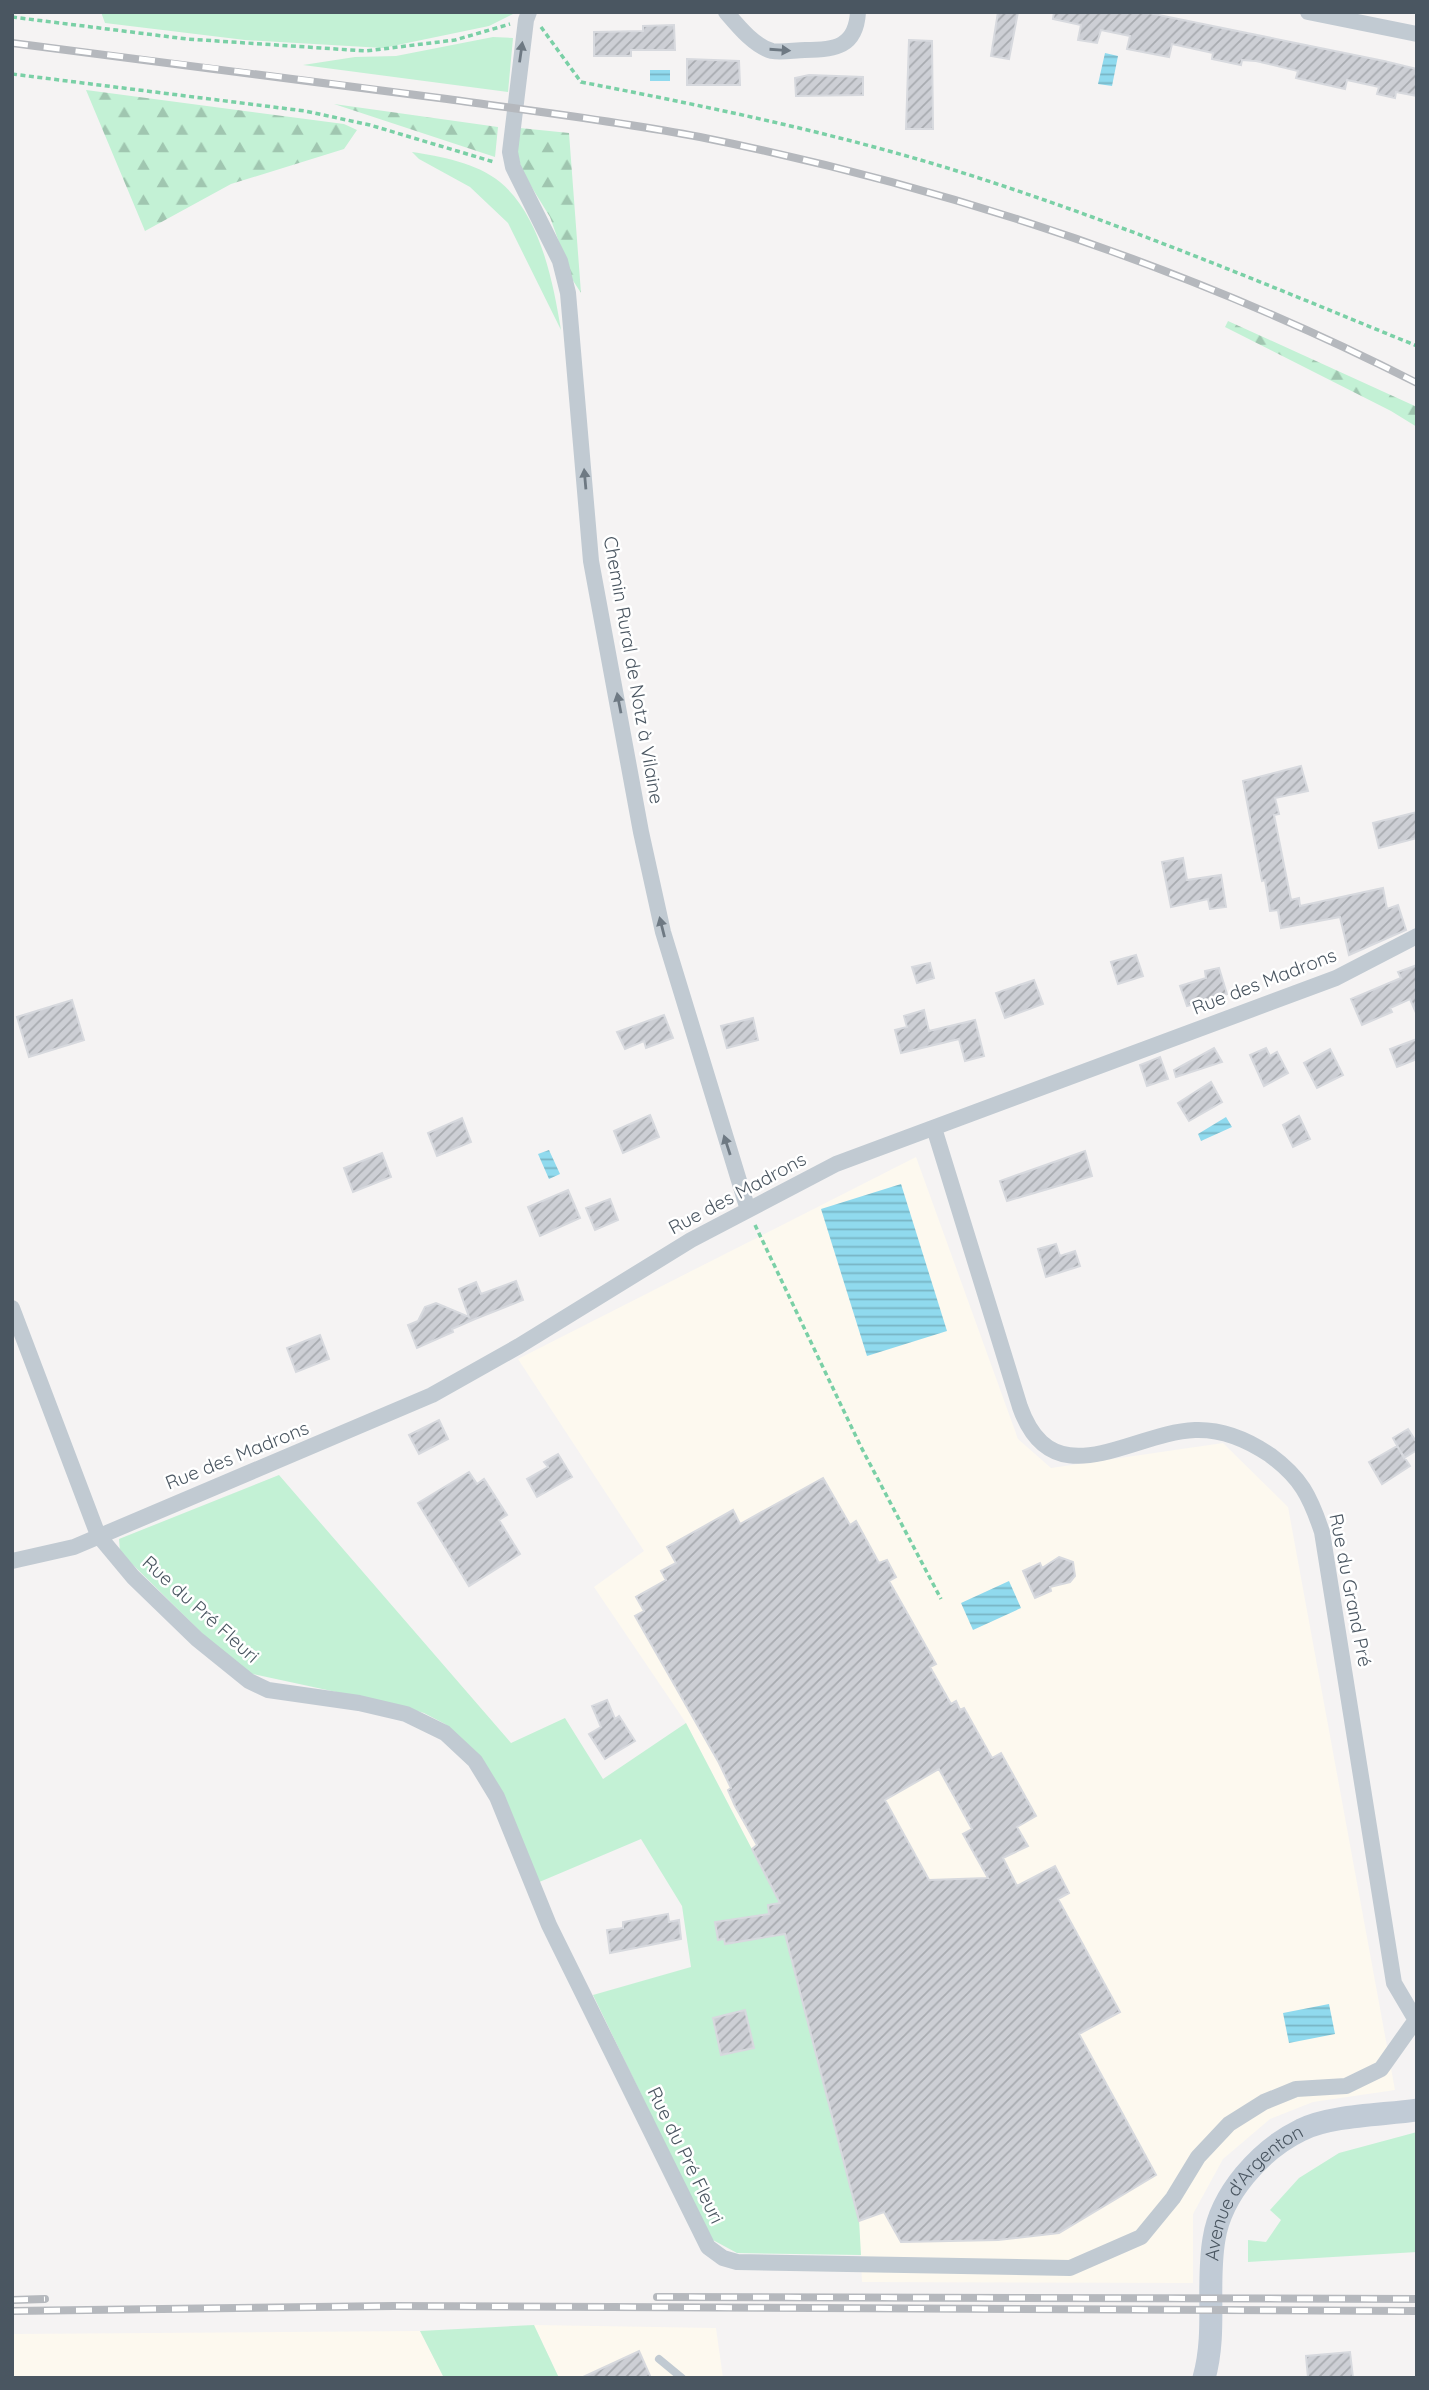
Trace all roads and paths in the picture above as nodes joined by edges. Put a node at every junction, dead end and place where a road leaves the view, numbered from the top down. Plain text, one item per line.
1 (726, 12) edge
2 (858, 12) edge
3 (1308, 12) edge
4 (12, 17) edge
5 (531, 18) edge
6 (1417, 34) edge
7 (12, 74) edge
8 (513, 167) junction
9 (1417, 346) edge
10 (1417, 936) edge
11 (934, 1128) junction
12 (748, 1210) junction
13 (12, 1308) edge
14 (98, 1535) junction
15 (12, 1561) edge
16 (941, 1599) dead end
17 (1416, 2021) edge
18 (1417, 2110) edge
19 (659, 2359) dead end
20 (682, 2378) edge
21 (1203, 2378) edge

1 -> 2 street
3 - 6 street
4 - 5 path
8 -> 5 street, Chemin Rural de Notz à Vilaine
5 - 9 path
7 - 8 path
12 -> 8 street, Chemin Rural de Notz à Vilaine
10 - 11 street, Rue des Madrons
11 - 12 street, Rue des Madrons
11 - 17 street, Rue du Grand Pré
12 - 14 street, Rue des Madrons
12 - 16 path
13 - 14 street, Rue du Pré Fleuri
14 - 15 street, Rue des Madrons
14 - 17 street, Rue du Pré Fleuri
18 - 21 main road, Avenue d'Argenton
19 - 20 lane

